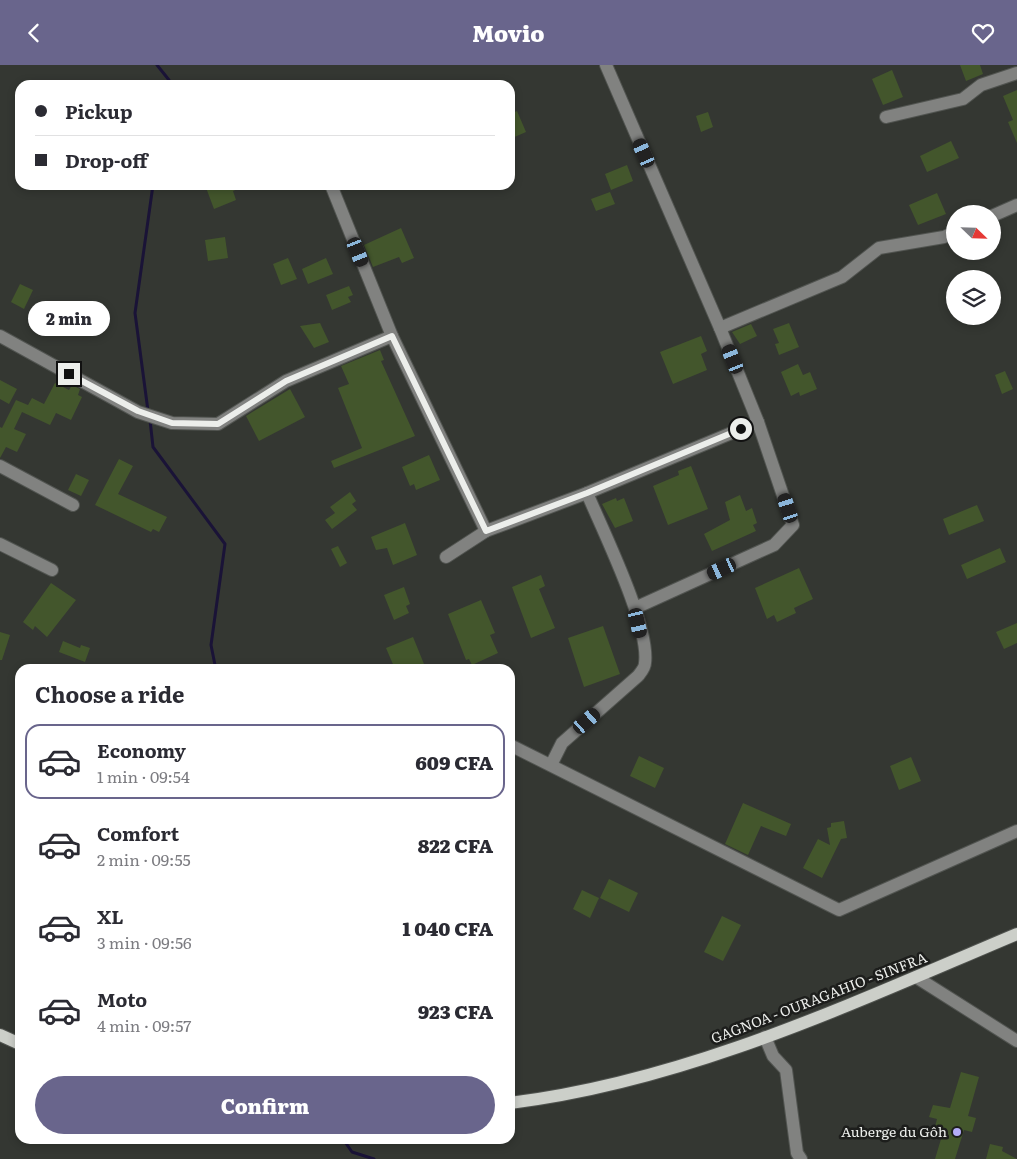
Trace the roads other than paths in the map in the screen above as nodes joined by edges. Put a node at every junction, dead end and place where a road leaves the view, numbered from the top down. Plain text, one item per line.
1 (606, 65) edge
2 (1017, 73) edge
3 (886, 117) dead end
4 (332, 190) edge
5 (1017, 205) edge
6 (1001, 212) edge
7 (946, 236) edge
8 (720, 328) junction
9 (0, 336) edge
10 (392, 336) junction
11 (758, 422) junction
12 (0, 466) edge
13 (587, 493) junction
14 (73, 505) dead end
15 (486, 531) junction
16 (0, 545) edge
17 (446, 557) dead end
18 (52, 571) dead end
19 (635, 608) junction
20 (515, 747) edge
21 (551, 765) junction
22 (1017, 831) edge
23 (1017, 934) edge
24 (916, 977) junction
25 (0, 1035) edge
26 (765, 1037) junction
27 (1017, 1041) edge
28 (15, 1042) edge
29 (515, 1102) edge
30 (801, 1159) edge

1 - 8 street
2 - 3 street
4 - 10 street
5 - 6 street
7 - 8 street
8 - 11 street
9 - 10 street
10 - 15 street
11 - 13 street
11 - 19 street
12 - 14 street
13 - 15 street
13 - 19 street
15 - 17 street
16 - 18 street
19 - 21 street
20 - 21 street
21 - 22 street
23 - 24 main road, GAGNOA - OURAGAHIO - SINFRA
24 - 26 main road, GAGNOA - OURAGAHIO - SINFRA
24 - 27 street
25 - 28 main road
26 - 29 main road, GAGNOA - OURAGAHIO - SINFRA
26 - 30 street

